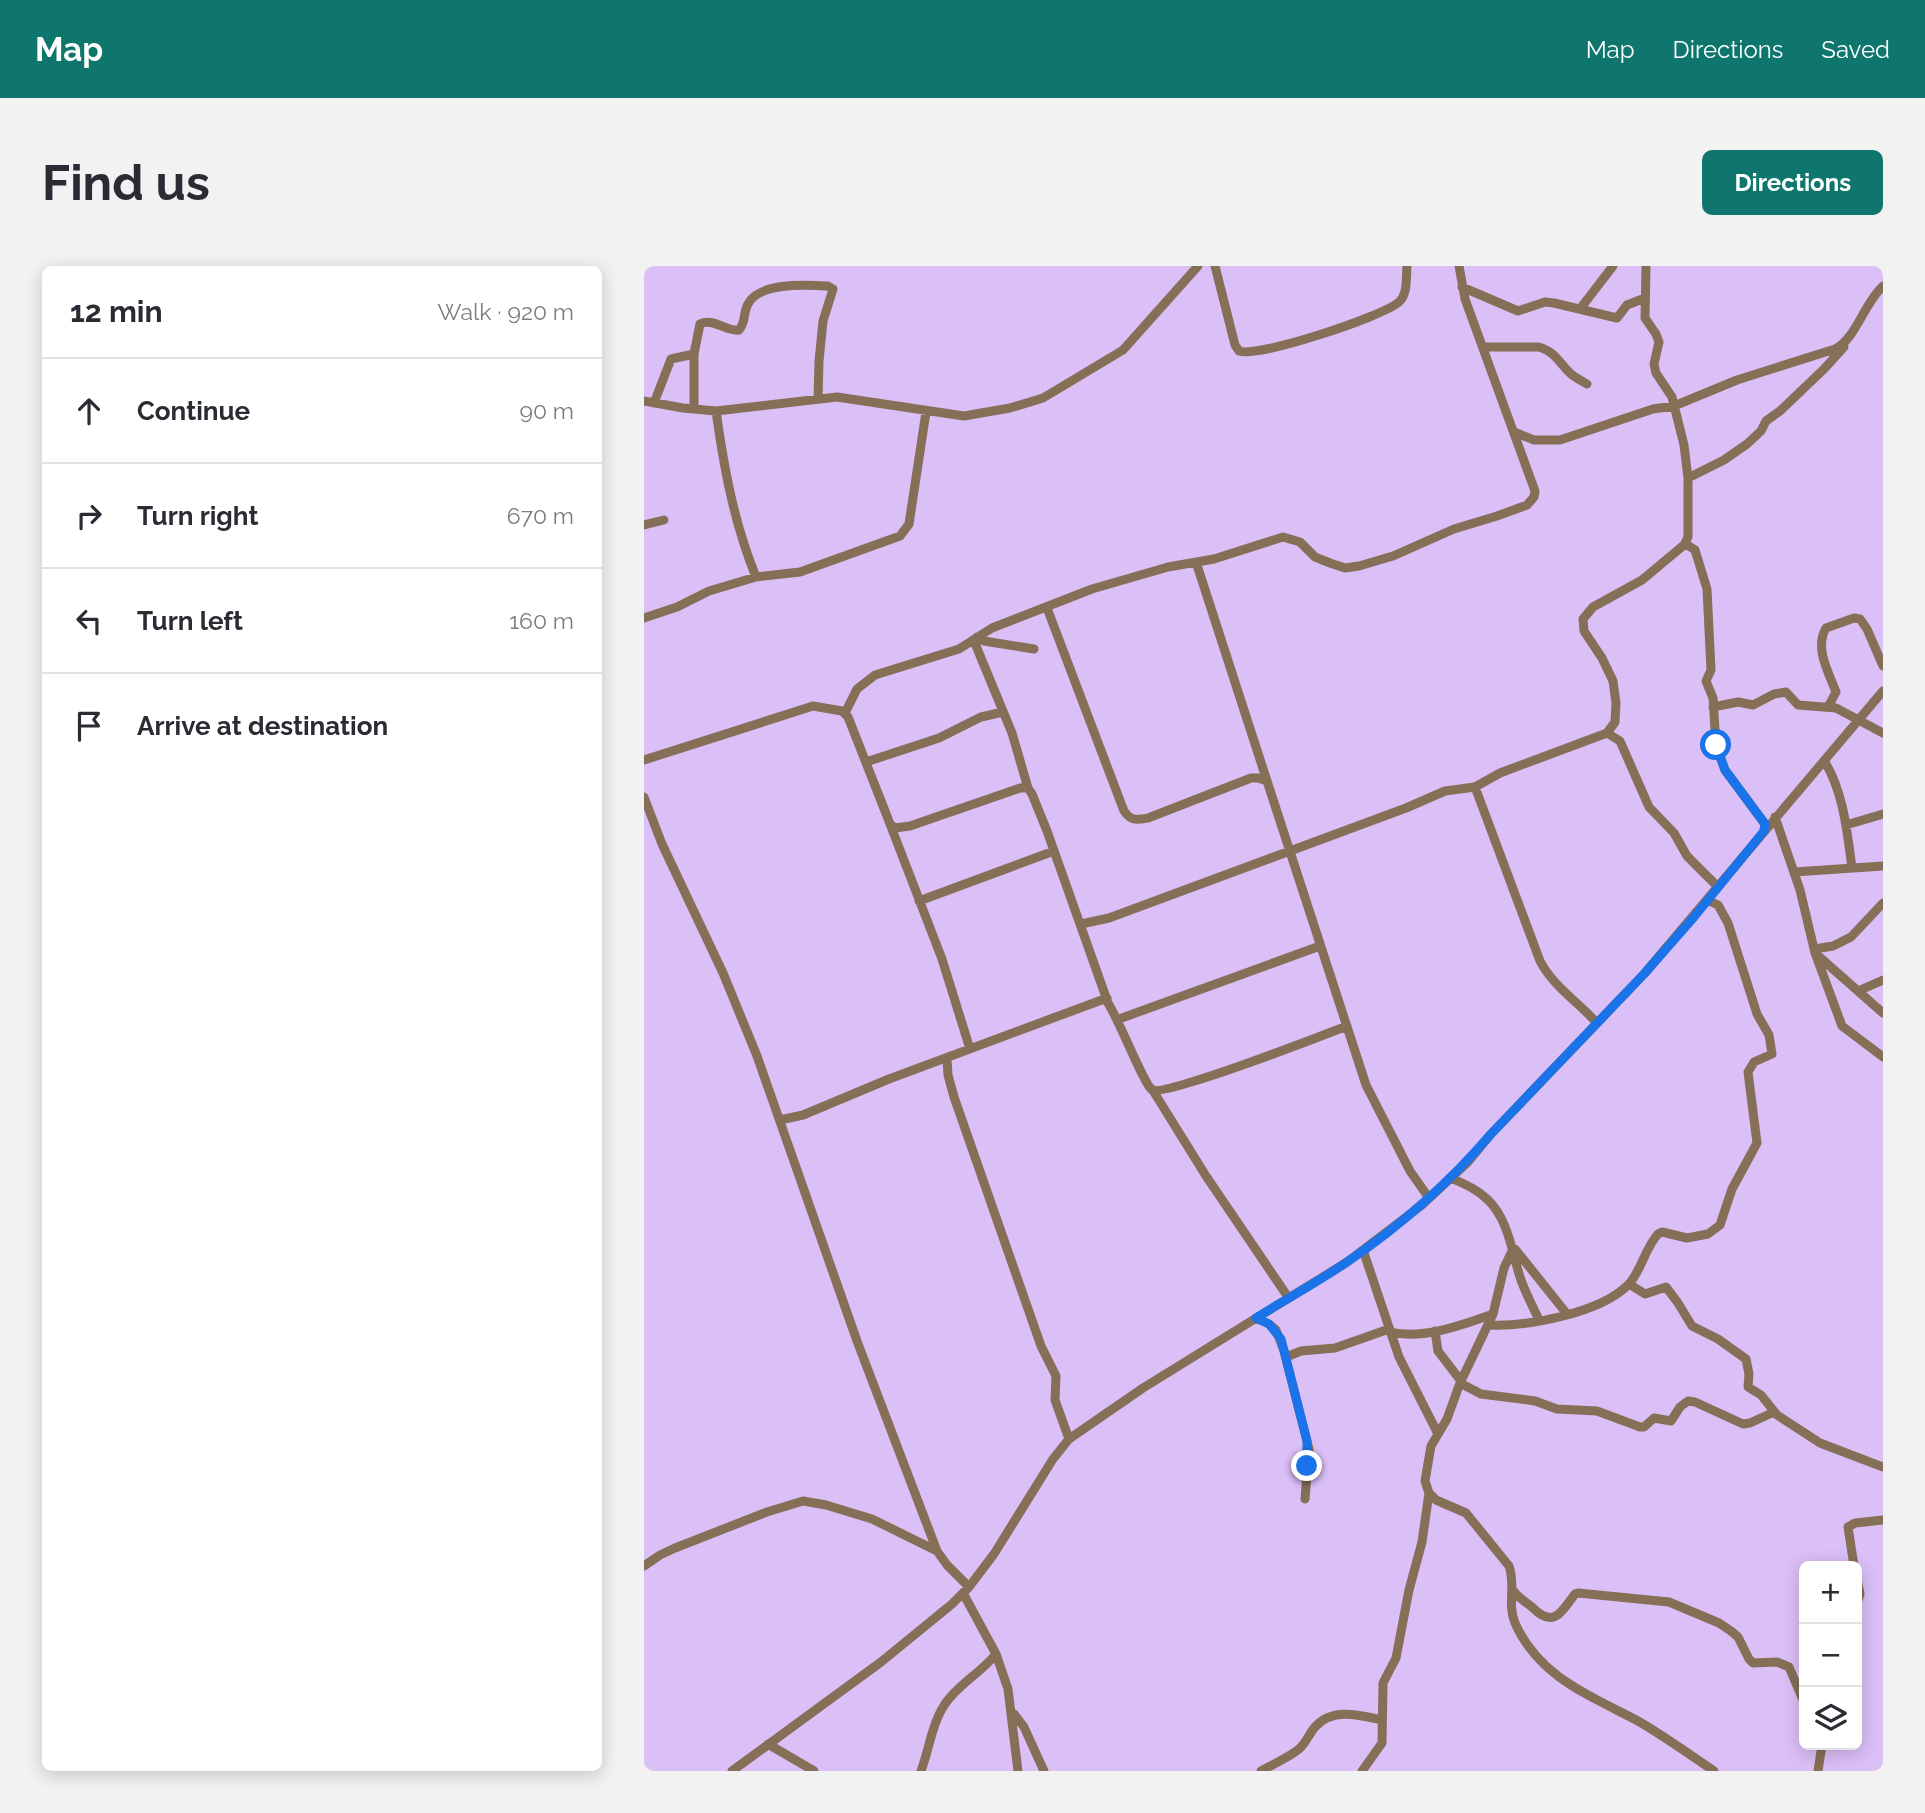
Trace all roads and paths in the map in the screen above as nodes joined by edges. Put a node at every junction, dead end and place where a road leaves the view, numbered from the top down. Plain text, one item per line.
1 (1198, 266) edge
2 (1215, 266) edge
3 (1407, 266) edge
4 (1459, 266) edge
5 (1613, 266) edge
6 (1646, 266) edge
7 (1883, 286) edge
8 (1462, 287) junction
9 (1645, 298) junction
10 (1580, 309) junction
11 (1846, 342) junction
12 (1483, 347) junction
13 (694, 354) junction
14 (1587, 384) dead end
15 (818, 398) junction
16 (644, 401) edge
17 (654, 403) junction
18 (1674, 406) junction
19 (694, 409) junction
20 (716, 411) junction
21 (926, 412) junction
22 (1514, 432) junction
23 (1688, 478) junction
24 (664, 520) dead end
25 (644, 525) edge
26 (1686, 544) junction
27 (1196, 562) junction
28 (756, 577) junction
29 (1047, 608) junction
30 (644, 618) edge
31 (976, 639) junction
32 (1034, 649) dead end
33 (1883, 666) edge
34 (1883, 691) edge
35 (1713, 707) junction
36 (1828, 707) junction
37 (1003, 712) junction
38 (845, 713) junction
39 (1859, 721) junction
40 (1607, 733) junction
41 (1883, 733) edge
42 (644, 760) edge
43 (866, 762) junction
44 (1825, 762) junction
45 (1267, 781) junction
46 (1475, 786) junction
47 (1028, 788) junction
48 (644, 797) edge
49 (1883, 814) edge
50 (1775, 817) junction
51 (890, 824) junction
52 (1846, 825) junction
53 (1764, 831) junction
54 (1054, 851) junction
55 (1289, 851) junction
56 (1883, 866) edge
57 (1852, 868) junction
58 (1794, 872) junction
59 (1718, 887) junction
60 (1707, 900) junction
61 (919, 901) junction
62 (1883, 903) edge
63 (1081, 924) junction
64 (1320, 946) junction
65 (1815, 951) junction
66 (1883, 980) edge
67 (1858, 991) junction
68 (1107, 998) junction
69 (1883, 1013) edge
70 (1119, 1019) junction
71 (1597, 1023) junction
72 (1348, 1026) junction
73 (970, 1049) junction
74 (1883, 1057) edge
75 (947, 1059) junction
76 (1152, 1089) junction
77 (780, 1120) junction
78 (1451, 1178) junction
79 (1429, 1198) junction
80 (1512, 1247) junction
81 (1363, 1250) junction
82 (1629, 1284) junction
83 (1288, 1297) junction
84 (1493, 1314) junction
85 (1567, 1314) junction
86 (1256, 1318) junction
87 (1539, 1320) junction
88 (1488, 1325) junction
89 (1390, 1331) junction
90 (1435, 1331) junction
91 (1286, 1357) junction
92 (1461, 1382) junction
93 (1774, 1412) junction
94 (1438, 1434) junction
95 (1069, 1439) junction
96 (1883, 1467) edge
97 (1429, 1493) junction
98 (1305, 1499) dead end
99 (1883, 1520) edge
100 (937, 1551) junction
101 (1853, 1561) edge
102 (644, 1566) edge
103 (1513, 1589) junction
104 (966, 1590) junction
105 (996, 1654) junction
106 (1799, 1691) edge
107 (1013, 1713) junction
108 (1382, 1720) junction
109 (768, 1745) junction
110 (1821, 1750) edge
111 (732, 1771) edge
112 (814, 1771) edge
113 (921, 1771) edge
114 (1018, 1771) edge
115 (1044, 1771) edge
116 (1261, 1771) edge
117 (1362, 1771) edge
118 (1714, 1771) edge
119 (1818, 1771) edge

1 - 21 street
2 - 3 street
4 - 8 street
5 - 10 street
6 - 9 street
7 - 11 street
8 - 10 street
8 - 12 street
9 - 10 street
9 - 18 street
11 - 18 street
11 - 23 street
12 - 14 street
12 - 22 street
13 - 15 street
13 - 17 street
13 - 19 street
15 - 20 street
15 - 21 street
16 - 17 street
17 - 19 street
18 - 22 street
18 - 23 street
19 - 20 street
20 - 28 street
21 - 28 street
22 - 27 street
23 - 26 street
24 - 25 street
26 - 35 street
26 - 40 street
27 - 29 street
27 - 45 street
28 - 30 street
29 - 31 street
29 - 45 street
31 - 32 street
31 - 37 street
31 - 38 street
33 - 36 street
34 - 39 street
35 - 36 street
35 - 53 street
36 - 39 street
37 - 43 street
37 - 47 street
38 - 42 street
38 - 43 street
39 - 41 street
39 - 44 street
40 - 46 street
40 - 59 street
43 - 51 street
44 - 50 street
44 - 52 street
45 - 55 street
46 - 55 street
46 - 71 street
47 - 51 street
47 - 54 street
48 - 77 street
49 - 52 street
50 - 53 street
50 - 58 street
51 - 61 street
52 - 57 street
53 - 59 street
54 - 61 street
54 - 63 street
55 - 63 street
55 - 64 street
56 - 57 street
57 - 58 street
58 - 65 street
59 - 60 street
60 - 71 street
60 - 82 street
61 - 73 street
62 - 65 street
63 - 68 street
64 - 70 street
64 - 72 street
65 - 67 street
65 - 74 street
66 - 67 street
67 - 69 street
68 - 70 street
68 - 73 street
70 - 76 street
71 - 78 street
72 - 76 street
72 - 79 street
73 - 75 street
75 - 77 street
75 - 95 street
76 - 83 street
77 - 100 street
78 - 79 street
78 - 80 street
79 - 81 street
80 - 84 street
80 - 85 street
80 - 87 street
81 - 83 street
81 - 89 street
82 - 85 street
82 - 93 street
83 - 86 street
84 - 88 street
84 - 90 street
85 - 87 street
86 - 91 street
86 - 95 street
87 - 88 street
88 - 92 street
89 - 90 street
89 - 91 street
89 - 94 street
90 - 92 street
91 - 98 street
92 - 93 street
92 - 94 street
93 - 96 street
94 - 97 street
95 - 104 street
97 - 103 street
97 - 108 street
99 - 101 street
100 - 102 street
100 - 104 street
103 - 106 street
103 - 118 street
104 - 105 street
104 - 109 street
105 - 107 street
105 - 113 street
107 - 114 street
107 - 115 street
108 - 116 street
108 - 117 street
109 - 111 street
109 - 112 street
110 - 119 street

